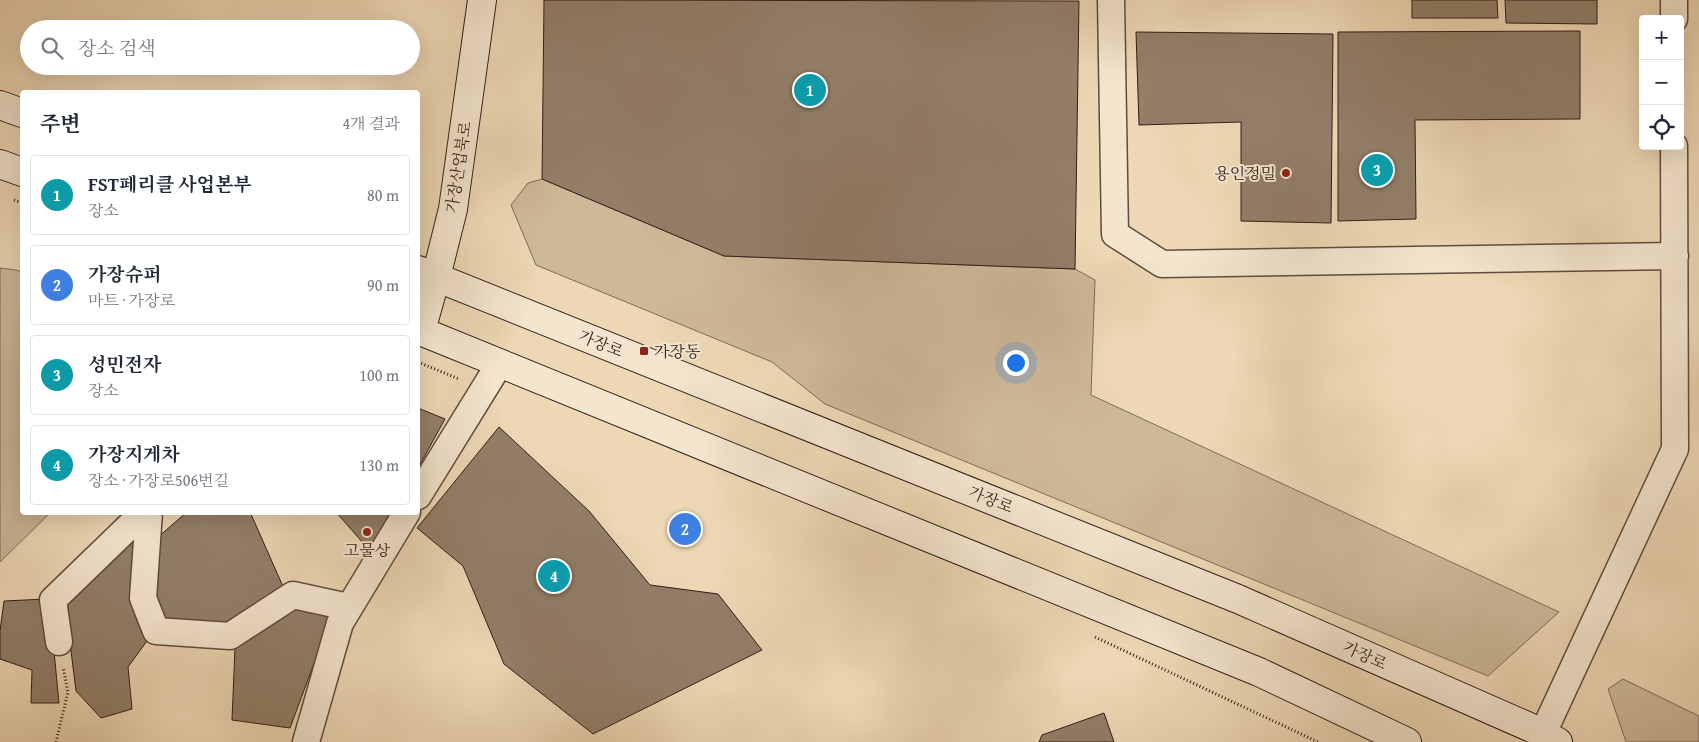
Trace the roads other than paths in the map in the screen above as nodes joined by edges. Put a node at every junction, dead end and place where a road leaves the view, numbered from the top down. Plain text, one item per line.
1 (482, 0) edge
2 (1111, 0) edge
3 (1674, 0) edge
4 (1674, 15) edge
5 (0, 104) edge
6 (20, 112) edge
7 (1674, 150) edge
8 (0, 164) edge
9 (20, 171) edge
10 (1675, 256) junction
11 (427, 273) edge
12 (420, 323) edge
13 (420, 330) edge
14 (500, 363) junction
15 (420, 493) edge
16 (141, 515) edge
17 (149, 515) edge
18 (405, 515) edge
19 (348, 607) junction
20 (59, 642) road end
21 (1551, 738) edge
22 (306, 742) edge
23 (1407, 742) edge

1 - 11 main road, 가장산업북로
2 - 10 street
3 - 4 street
5 - 6 main road
7 - 10 street
8 - 9 main road
10 - 21 street
11 - 12 main road, 가장산업북로
11 - 21 main road, 가장로
13 - 14 main road
14 - 15 street
14 - 23 main road
16 - 20 street
17 - 19 street
18 - 19 street
19 - 22 street

